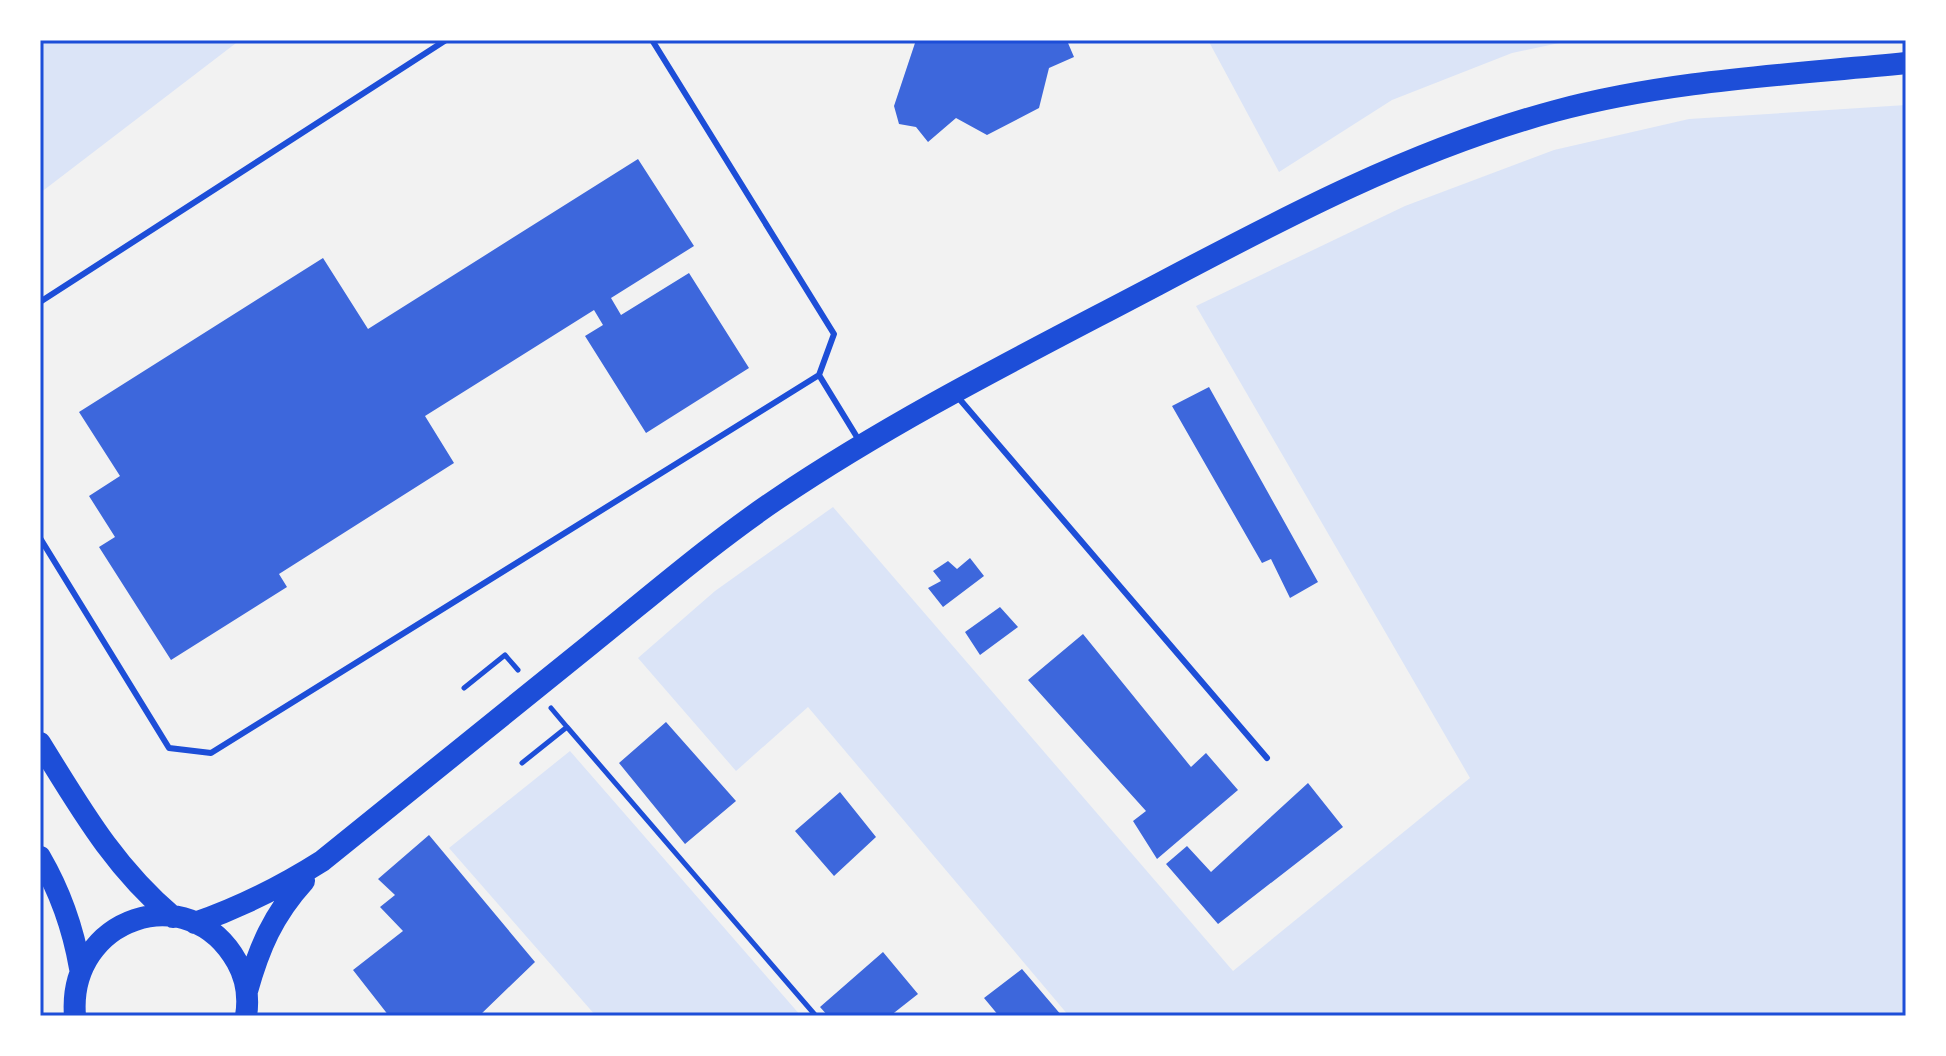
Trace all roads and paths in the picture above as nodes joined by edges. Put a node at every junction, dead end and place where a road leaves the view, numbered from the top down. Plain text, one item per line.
1 (446, 40) edge
2 (652, 40) edge
3 (1906, 63) edge
4 (40, 302) edge
5 (819, 375) junction
6 (953, 393) junction
7 (862, 445) junction
8 (40, 538) edge
9 (490, 667) dead end
10 (464, 688) dead end
11 (567, 727) dead end
12 (551, 739) dead end
13 (40, 743) edge
14 (1267, 758) dead end
15 (522, 763) dead end
16 (40, 857) edge
17 (322, 861) junction
18 (184, 920) junction
19 (80, 968) junction
20 (247, 993) junction
21 (75, 1016) edge
22 (246, 1016) edge
23 (816, 1016) edge

1 - 4 lane
2 - 5 lane
3 - 6 highway
5 - 7 lane
5 - 8 lane
6 - 7 highway
6 - 14 lane
7 - 17 highway
9 - 10 path
11 - 23 path
12 - 15 path
13 - 18 highway
16 - 19 highway
17 - 18 highway
17 - 20 highway
18 - 19 highway
18 - 20 highway
19 - 21 highway
20 - 22 highway

